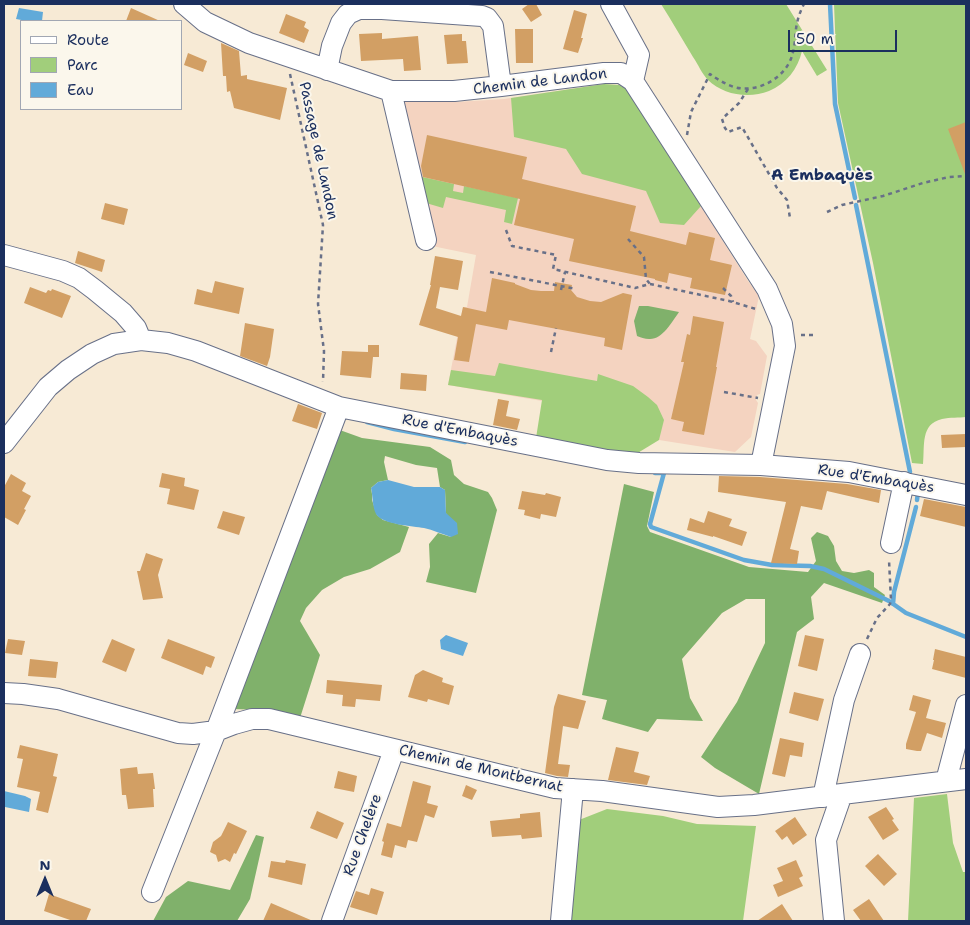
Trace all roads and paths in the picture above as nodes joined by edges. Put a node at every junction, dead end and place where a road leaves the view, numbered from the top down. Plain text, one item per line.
1 (184, 4) edge
2 (611, 4) edge
3 (804, 4) edge
4 (287, 56) junction
5 (327, 70) junction
6 (634, 81) junction
7 (501, 86) junction
8 (749, 88) junction
9 (391, 91) junction
10 (683, 159) junction
11 (966, 176) edge
12 (827, 212) dead end
13 (790, 218) dead end
14 (506, 230) dead end
15 (628, 239) dead end
16 (426, 240) dead end
17 (4, 255) edge
18 (490, 272) dead end
19 (565, 272) junction
20 (650, 284) junction
21 (562, 288) junction
22 (723, 288) dead end
23 (576, 289) dead end
24 (729, 300) dead end
25 (733, 302) dead end
26 (556, 328) dead end
27 (797, 335) dead end
28 (817, 336) dead end
29 (141, 340) junction
30 (552, 352) dead end
31 (724, 392) dead end
32 (759, 398) dead end
33 (331, 404) junction
34 (4, 443) edge
35 (761, 466) junction
36 (904, 482) junction
37 (966, 494) edge
38 (890, 543) joint
39 (860, 654) joint
40 (4, 693) edge
41 (966, 705) edge
42 (216, 731) junction
43 (394, 750) junction
44 (966, 779) edge
45 (946, 782) junction
46 (573, 790) junction
47 (833, 795) junction
48 (152, 892) dead end
49 (332, 921) edge
50 (561, 921) edge
51 (834, 921) edge

1 - 4 street, Chemin de Landon
2 - 6 street
3 - 8 path
4 - 5 street, Chemin de Landon
4 - 33 path, Passage de Landon
5 - 7 street
5 - 9 street, Chemin de Landon
6 - 7 street, Chemin de Landon
6 - 10 street
7 - 9 street, Chemin de Landon
8 - 10 path
8 - 13 path
9 - 16 street
10 - 35 street
11 - 12 path
14 - 19 path
15 - 20 path
17 - 29 street
18 - 21 path
19 - 20 path
19 - 21 path
20 - 24 path
21 - 23 path
22 - 25 path
26 - 30 path
27 - 28 path
29 - 33 street, Rue d'Embaquès
29 - 34 street, Rue d'Embaquès
31 - 32 path
33 - 35 street, Rue d'Embaquès
33 - 42 street
35 - 36 street, Rue d'Embaquès
36 - 37 street, Rue d'Embaquès
36 - 38 street
38 - 39 path
39 - 47 street
40 - 42 street, Chemin de Montbernat
41 - 45 street
42 - 43 street, Chemin de Montbernat
42 - 48 street
43 - 46 street, Chemin de Montbernat
43 - 49 street, Rue Chelère
44 - 45 street, Chemin de Montbernat
45 - 47 street, Chemin de Montbernat
46 - 47 street, Chemin de Montbernat
46 - 50 street
47 - 51 street

